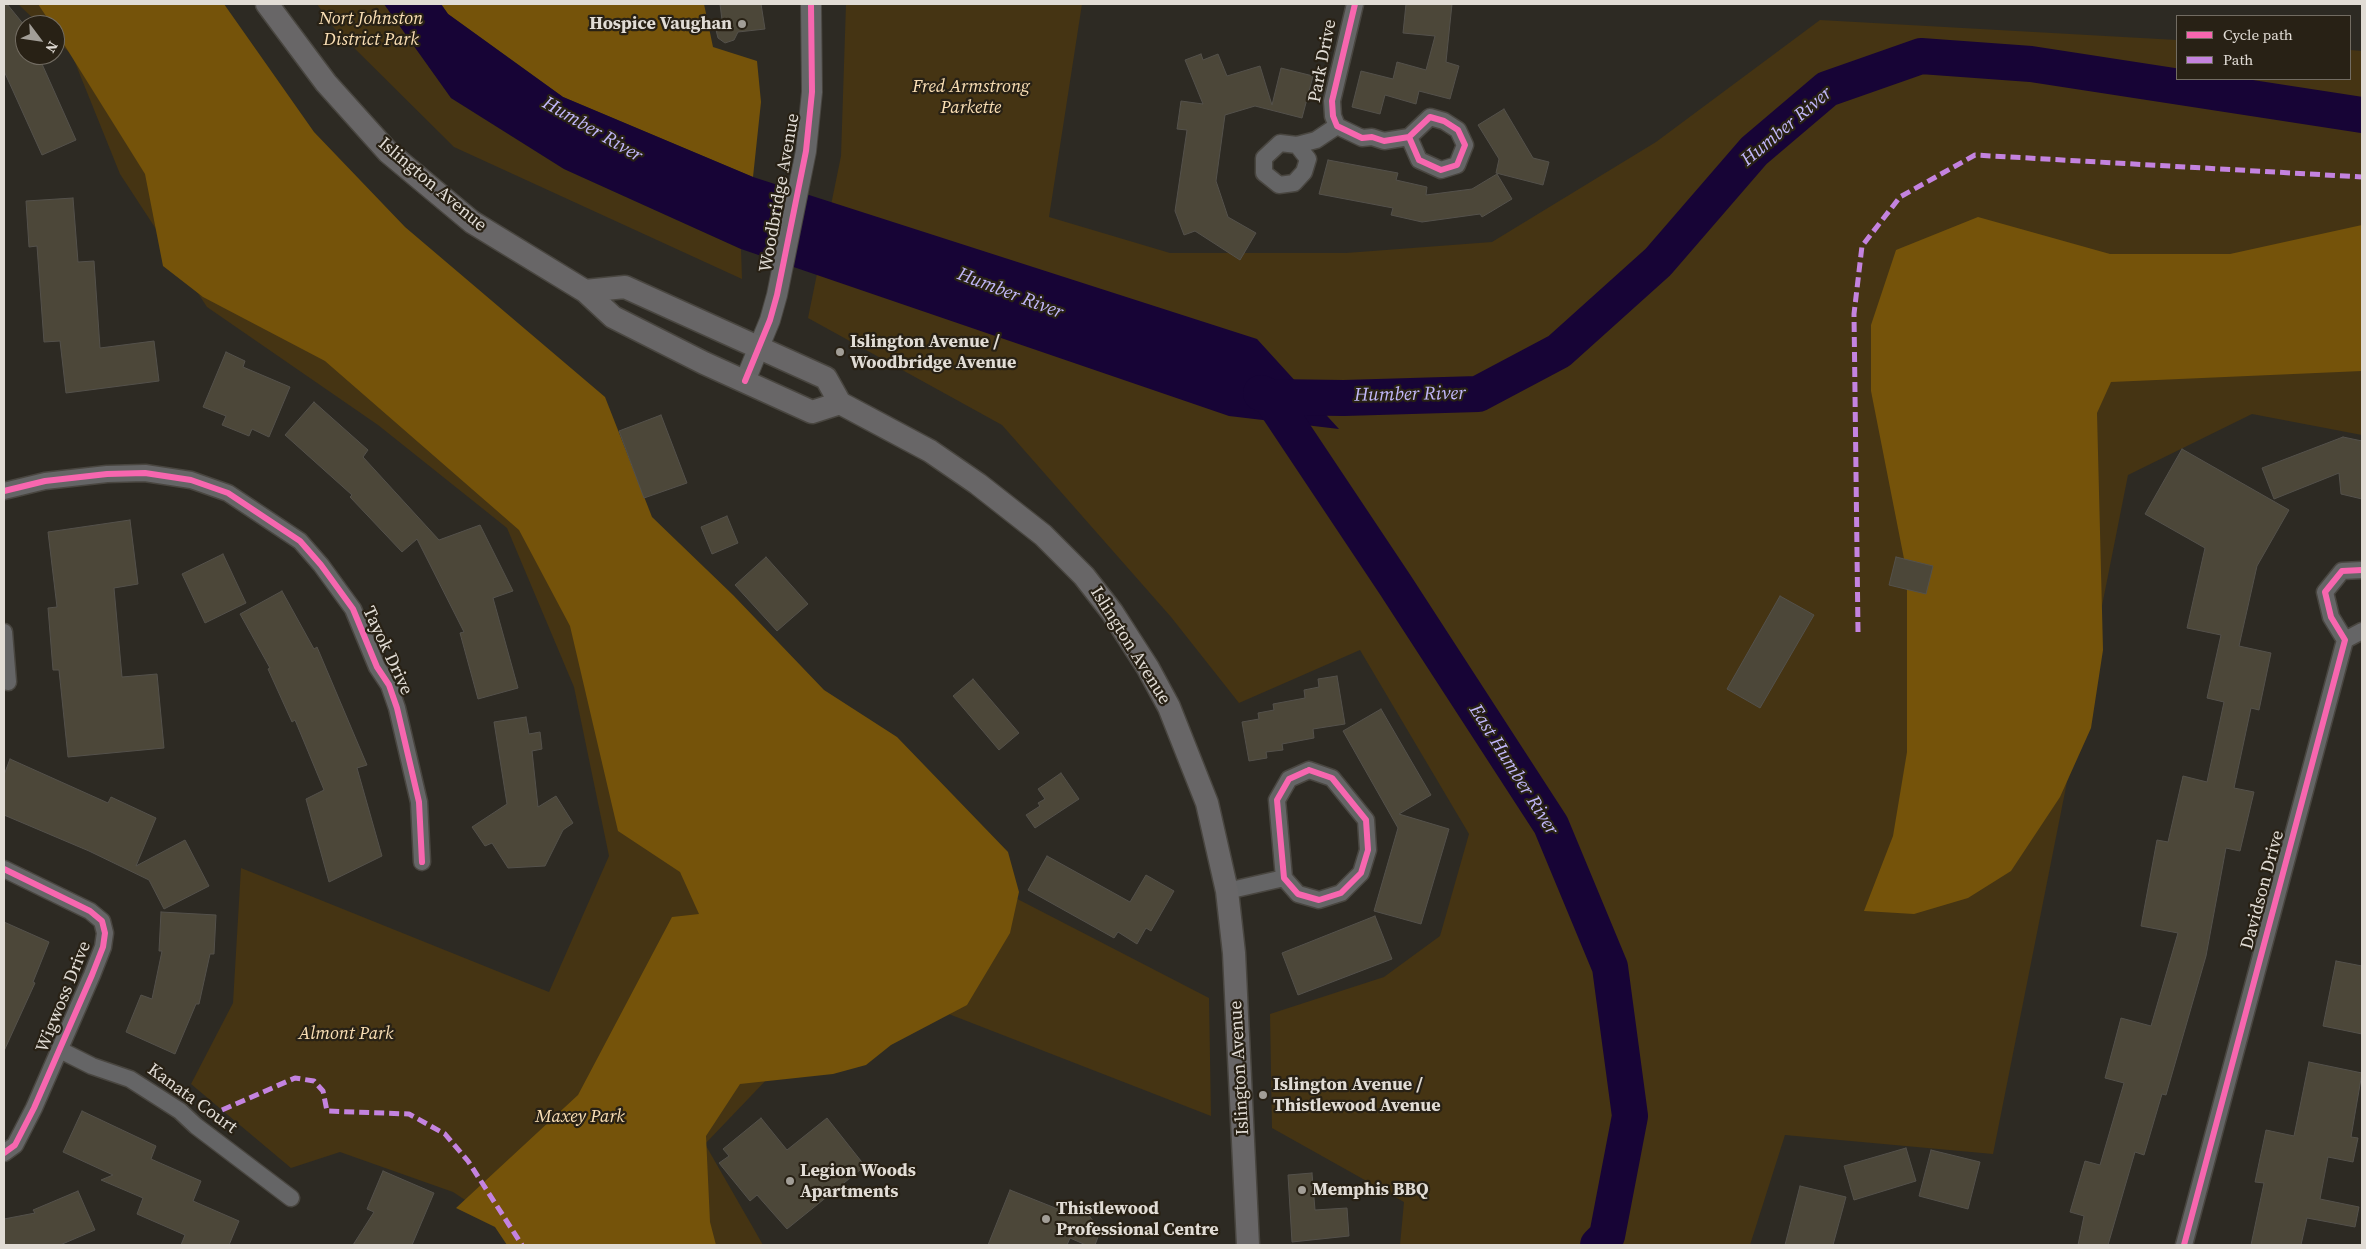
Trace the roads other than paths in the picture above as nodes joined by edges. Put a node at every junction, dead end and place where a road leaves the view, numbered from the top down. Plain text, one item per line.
1 (267, 4) edge
2 (812, 4) edge
3 (1355, 4) edge
4 (1337, 126) junction
5 (1409, 137) dead end
6 (1297, 145) dead end
7 (584, 291) junction
8 (759, 347) junction
9 (745, 381) junction
10 (840, 403) junction
11 (4, 491) edge
12 (2362, 570) edge
13 (2362, 631) edge
14 (4, 632) edge
15 (2345, 640) junction
16 (8, 682) dead end
17 (422, 862) dead end
18 (4, 869) edge
19 (1284, 878) junction
20 (1227, 891) junction
21 (60, 1050) junction
22 (4, 1153) edge
23 (291, 1198) dead end
24 (1248, 1245) edge
25 (2184, 1245) edge

1 - 7 main road, Islington Avenue
2 - 8 street, Woodbridge Avenue
3 - 4 street, Park Drive
4 - 5 street, Park Drive
4 - 6 street, Park Drive
7 - 8 main road
7 - 9 main road, Islington Avenue
8 - 9 street, Woodbridge Avenue
8 - 10 main road
9 - 10 main road, Islington Avenue
10 - 20 main road, Islington Avenue
11 - 17 street, Tayok Drive
12 - 15 street
13 - 15 street
14 - 16 street
15 - 25 street, Davidson Drive
18 - 21 street, Wigwoss Drive
19 - 19 street
19 - 20 street
20 - 24 main road, Islington Avenue
21 - 22 street, Wigwoss Drive
21 - 23 street, Kanata Court

